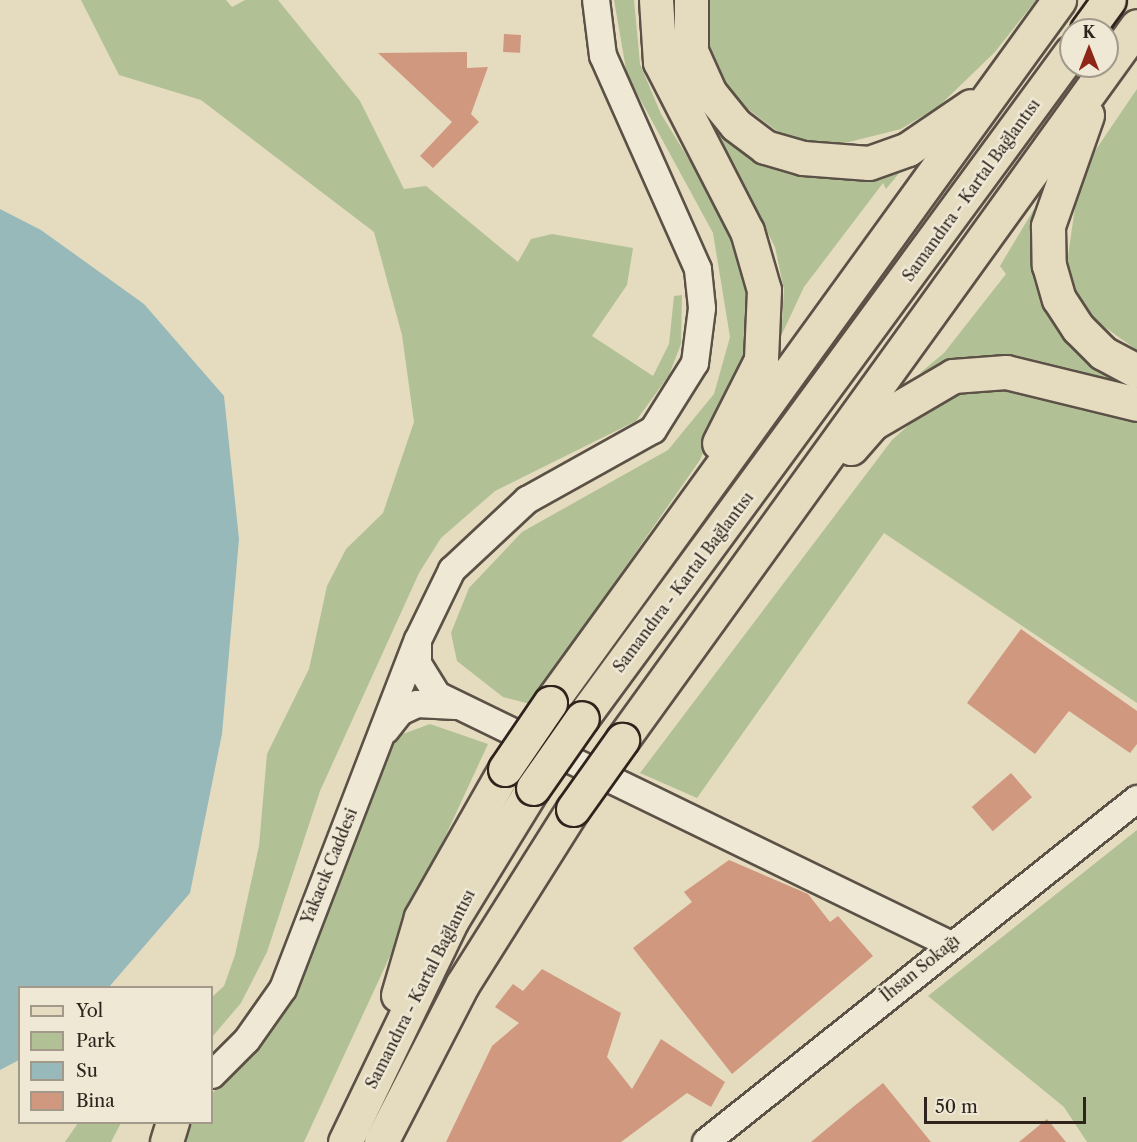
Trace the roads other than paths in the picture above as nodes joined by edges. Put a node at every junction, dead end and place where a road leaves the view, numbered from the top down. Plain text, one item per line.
1 (596, 0) edge
2 (656, 0) edge
3 (691, 0) edge
4 (1109, 0) edge
5 (1050, 13) edge
6 (1096, 18) edge
7 (1137, 26) edge
8 (1119, 51) edge
9 (1059, 68) edge
10 (1100, 78) edge
11 (1102, 78) edge
12 (1137, 371) edge
13 (1137, 404) edge
14 (679, 522) junction
15 (768, 537) junction
16 (418, 640) junction
17 (461, 707) junction
18 (380, 738) junction
19 (1137, 799) edge
20 (949, 944) junction
21 (213, 1073) edge
22 (375, 1077) junction
23 (167, 1124) edge
24 (172, 1124) edge
25 (156, 1142) edge
26 (167, 1142) edge
27 (328, 1142) edge
28 (345, 1142) edge
29 (381, 1142) edge
30 (706, 1142) edge

1 - 16 street, Yakacık Caddesi
2 - 14 highway
3 - 5 highway
4 - 6 highway, bridge
5 - 14 highway
7 - 8 highway
9 - 22 highway, Samandıra - Kartal Bağlantısı, bridge
10 - 15 highway
11 - 12 highway
13 - 15 highway
14 - 22 highway, bridge
15 - 29 highway, bridge
16 - 17 street
16 - 18 street, Yakacık Caddesi
17 - 18 street
17 - 20 street
18 - 21 street, Yakacık Caddesi
19 - 20 street, İhsan Sokağı
20 - 30 street, İhsan Sokağı
22 - 27 main road
22 - 28 highway, Samandıra - Kartal Bağlantısı
23 - 25 street
24 - 26 main road

